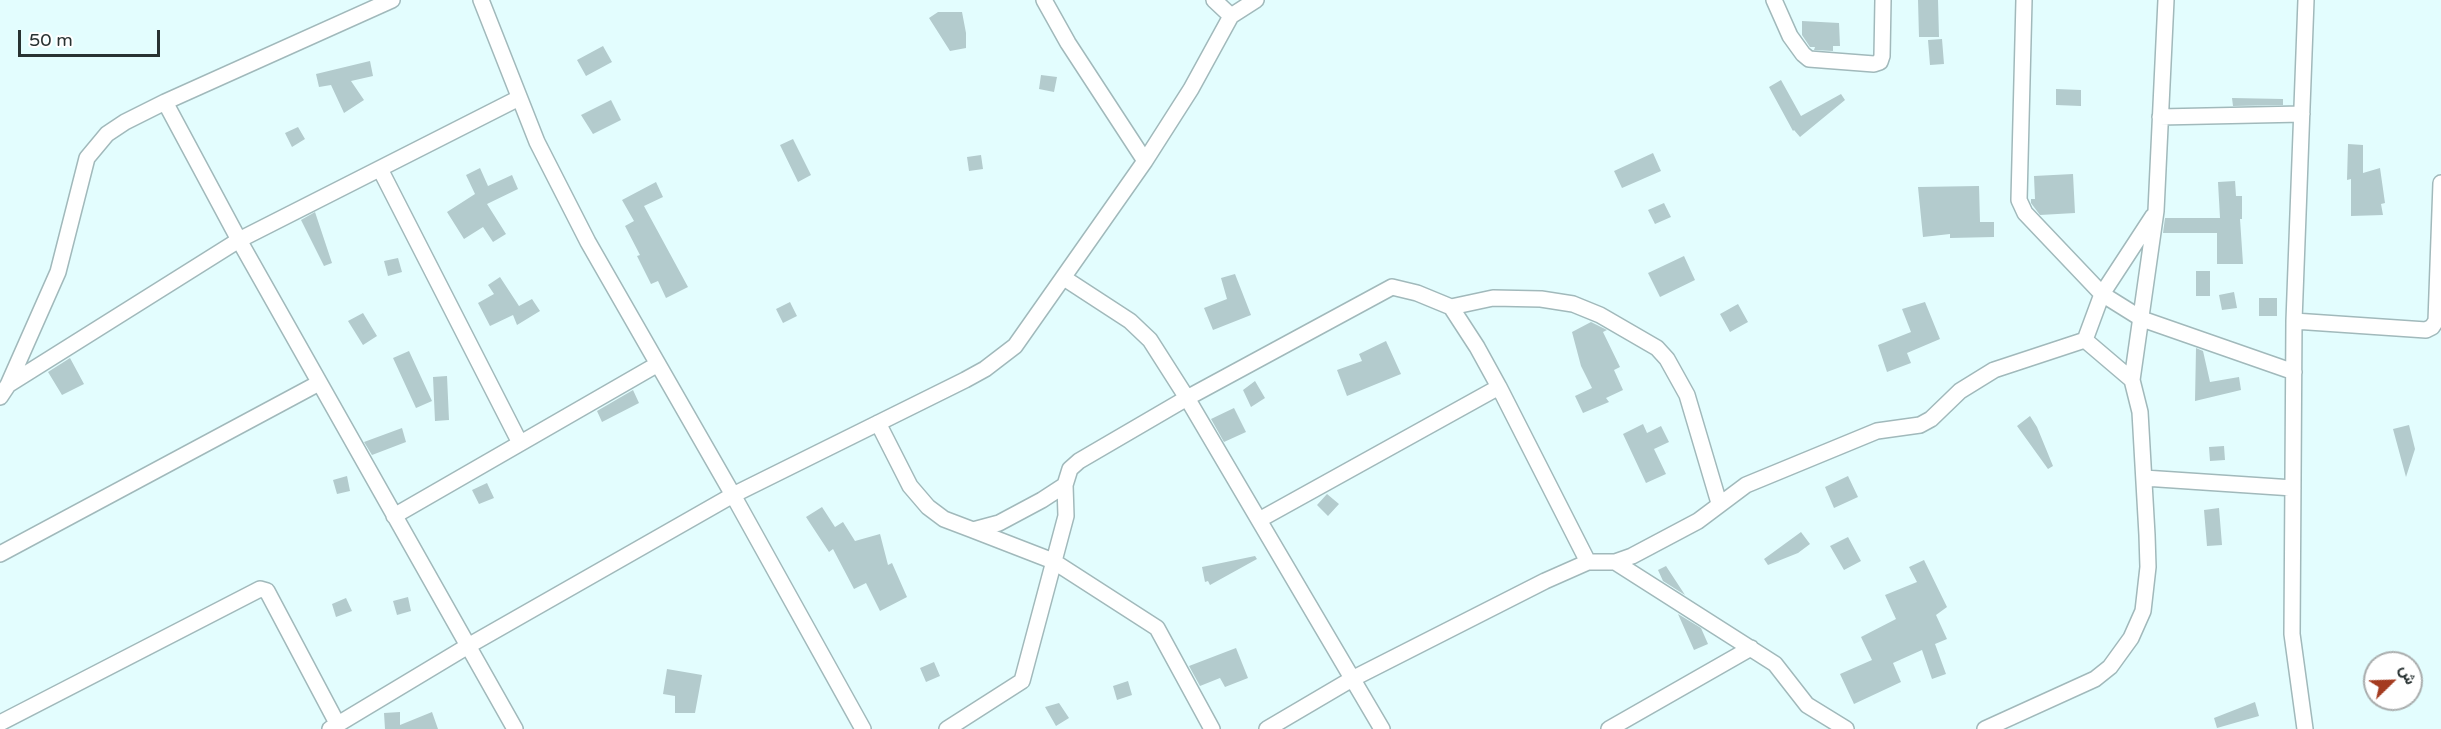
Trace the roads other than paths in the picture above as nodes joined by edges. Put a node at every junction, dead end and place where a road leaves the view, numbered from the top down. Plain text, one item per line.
1 (392, 0) edge
2 (481, 0) edge
3 (1044, 0) edge
4 (1214, 0) edge
5 (1256, 0) edge
6 (1774, 0) edge
7 (1884, 0) edge
8 (2024, 0) edge
9 (2166, 0) edge
10 (2306, 0) edge
11 (1231, 16) junction
12 (519, 98) junction
13 (165, 102) junction
14 (2302, 114) junction
15 (2160, 117) junction
16 (1145, 161) junction
17 (380, 169) junction
18 (2441, 183) edge
19 (2156, 212) junction
20 (239, 240) junction
21 (1064, 278) junction
22 (2102, 294) junction
23 (1451, 307) junction
24 (2142, 319) junction
25 (2294, 321) junction
26 (2085, 340) junction
27 (658, 364) junction
28 (2294, 372) junction
29 (2132, 380) junction
30 (319, 382) junction
31 (1499, 387) junction
32 (4, 391) edge
33 (1187, 398) junction
34 (878, 423) junction
35 (520, 443) junction
36 (2144, 478) junction
37 (1065, 485) junction
38 (2293, 488) junction
39 (733, 495) junction
40 (1719, 504) junction
41 (394, 516) junction
42 (1259, 520) junction
43 (974, 530) junction
44 (0, 554) edge
45 (1053, 561) junction
46 (1588, 562) junction
47 (1615, 562) junction
48 (468, 646) junction
49 (1751, 648) junction
50 (1352, 679) junction
51 (3, 722) edge
52 (334, 727) edge
53 (515, 729) edge
54 (862, 729) edge
55 (947, 729) edge
56 (1212, 729) edge
57 (1267, 729) edge
58 (1382, 729) edge
59 (1609, 729) edge
60 (1846, 729) edge
61 (1985, 729) edge
62 (2305, 729) edge

1 - 13 street
2 - 12 street
3 - 16 street
4 - 11 street
5 - 11 street
6 - 7 street
8 - 22 street
9 - 15 street
10 - 14 street
11 - 16 street
12 - 17 street
12 - 27 street
13 - 20 street
13 - 32 street
14 - 15 street
14 - 25 street
15 - 19 street
16 - 21 street
17 - 20 street
17 - 35 street
18 - 25 street
19 - 22 street
19 - 24 street
20 - 30 street
20 - 32 street
21 - 33 street
21 - 34 street
22 - 24 street
22 - 26 street
23 - 31 street
23 - 33 street
23 - 40 street
24 - 28 street
24 - 29 street
25 - 28 street
26 - 29 street
26 - 40 street
27 - 35 street
27 - 39 street
28 - 38 street
29 - 36 street
30 - 41 street
30 - 44 street
31 - 42 street
31 - 46 street
33 - 37 street
33 - 42 street
34 - 39 street
34 - 43 street
35 - 41 street
36 - 38 street
36 - 61 street
37 - 43 street
37 - 45 street
38 - 62 street
39 - 48 street
39 - 54 street
40 - 47 street
41 - 48 street
42 - 50 street
43 - 45 street
45 - 55 street
45 - 56 street
46 - 47 street
46 - 50 street
47 - 49 street
48 - 52 street
48 - 53 street
49 - 59 street
49 - 60 street
50 - 57 street
50 - 58 street
51 - 52 street

